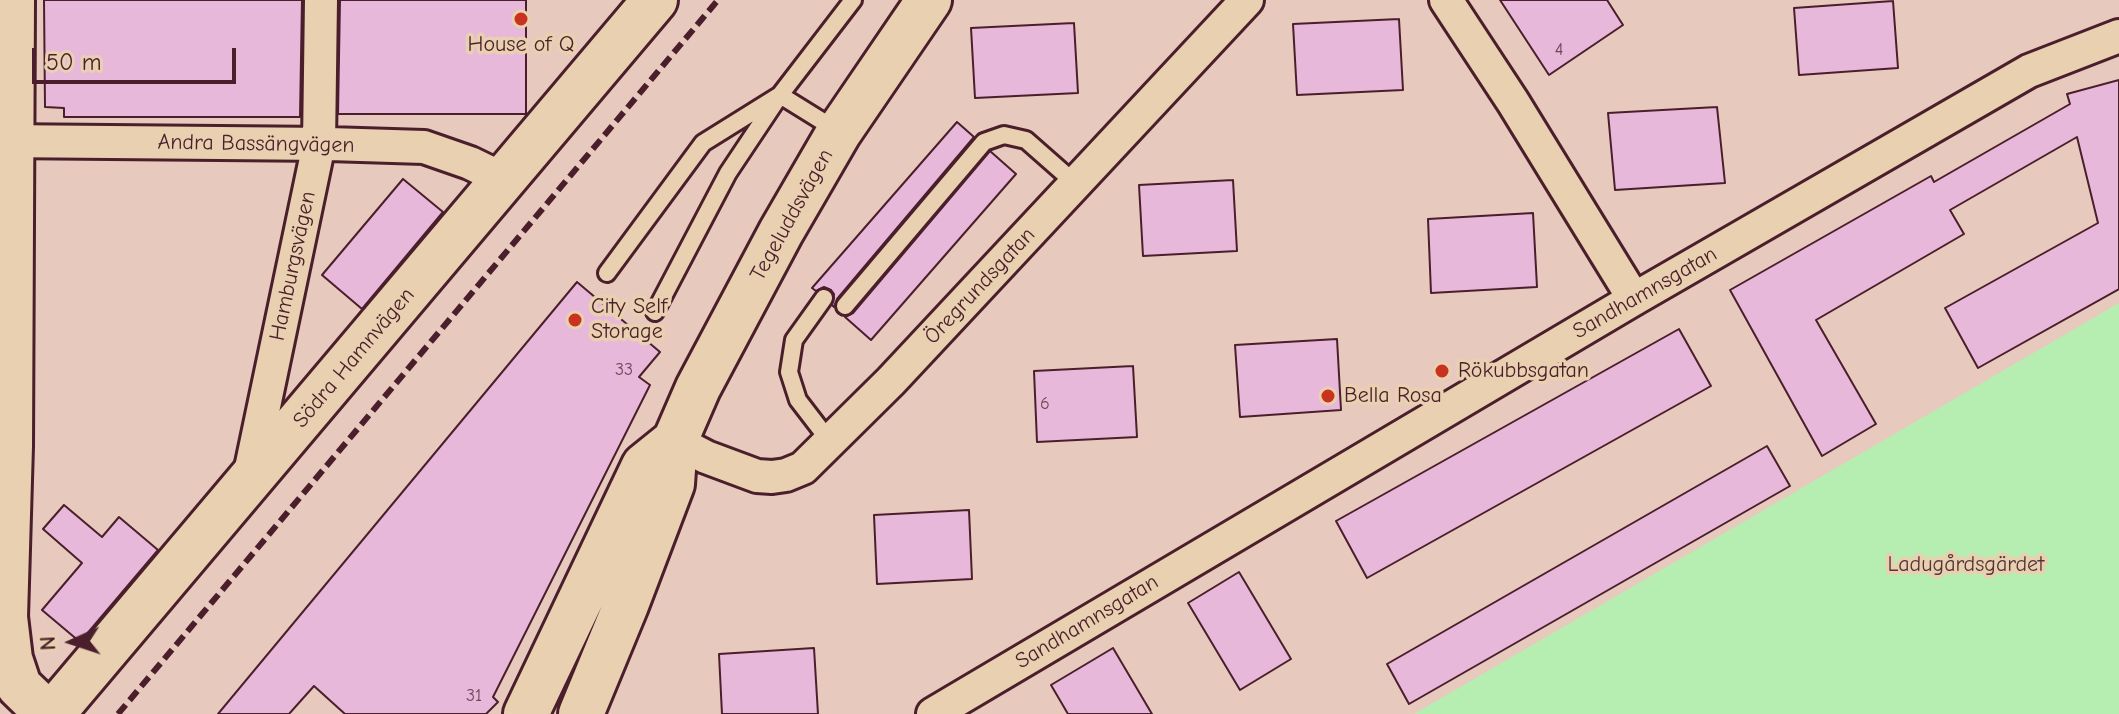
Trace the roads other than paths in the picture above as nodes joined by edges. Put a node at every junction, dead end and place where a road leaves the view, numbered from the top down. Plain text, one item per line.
1 (12, 0) edge
2 (321, 0) edge
3 (853, 0) edge
4 (929, 0) edge
5 (1247, 0) edge
6 (1446, 0) edge
7 (640, 8) edge
8 (2119, 36) edge
9 (780, 95) junction
10 (839, 132) junction
11 (6, 141) edge
12 (319, 144) junction
13 (505, 180) junction
14 (1076, 184) junction
15 (607, 273) dead end
16 (824, 298) dead end
17 (1634, 299) junction
18 (845, 306) dead end
19 (655, 312) dead end
20 (675, 441) junction
21 (831, 443) junction
22 (5, 446) edge
23 (248, 483) junction
24 (50, 714) edge
25 (526, 714) edge
26 (581, 714) edge
27 (933, 714) edge

1 - 11 main road
2 - 12 street, Hamburgsvägen
3 - 9 lane
4 - 10 main road, Tegeluddsvägen
5 - 14 street, Öregrundsgatan
6 - 17 street
7 - 13 main road, Södra Hamnvägen
8 - 17 street, Sandhamnsgatan
9 - 10 lane
9 - 15 lane
9 - 19 lane
10 - 20 main road, Tegeluddsvägen
11 - 12 street, Andra Bassängvägen
11 - 22 main road
12 - 13 street, Andra Bassängvägen
12 - 23 street, Hamburgsvägen
13 - 23 main road, Södra Hamnvägen
14 - 18 lane
14 - 21 street, Öregrundsgatan
16 - 21 lane
17 - 27 street, Sandhamnsgatan
20 - 21 street, Öregrundsgatan
20 - 25 main road, Tegeluddsvägen
20 - 26 main road, Tegeluddsvägen
22 - 24 main road
23 - 24 main road, Södra Hamnvägen

